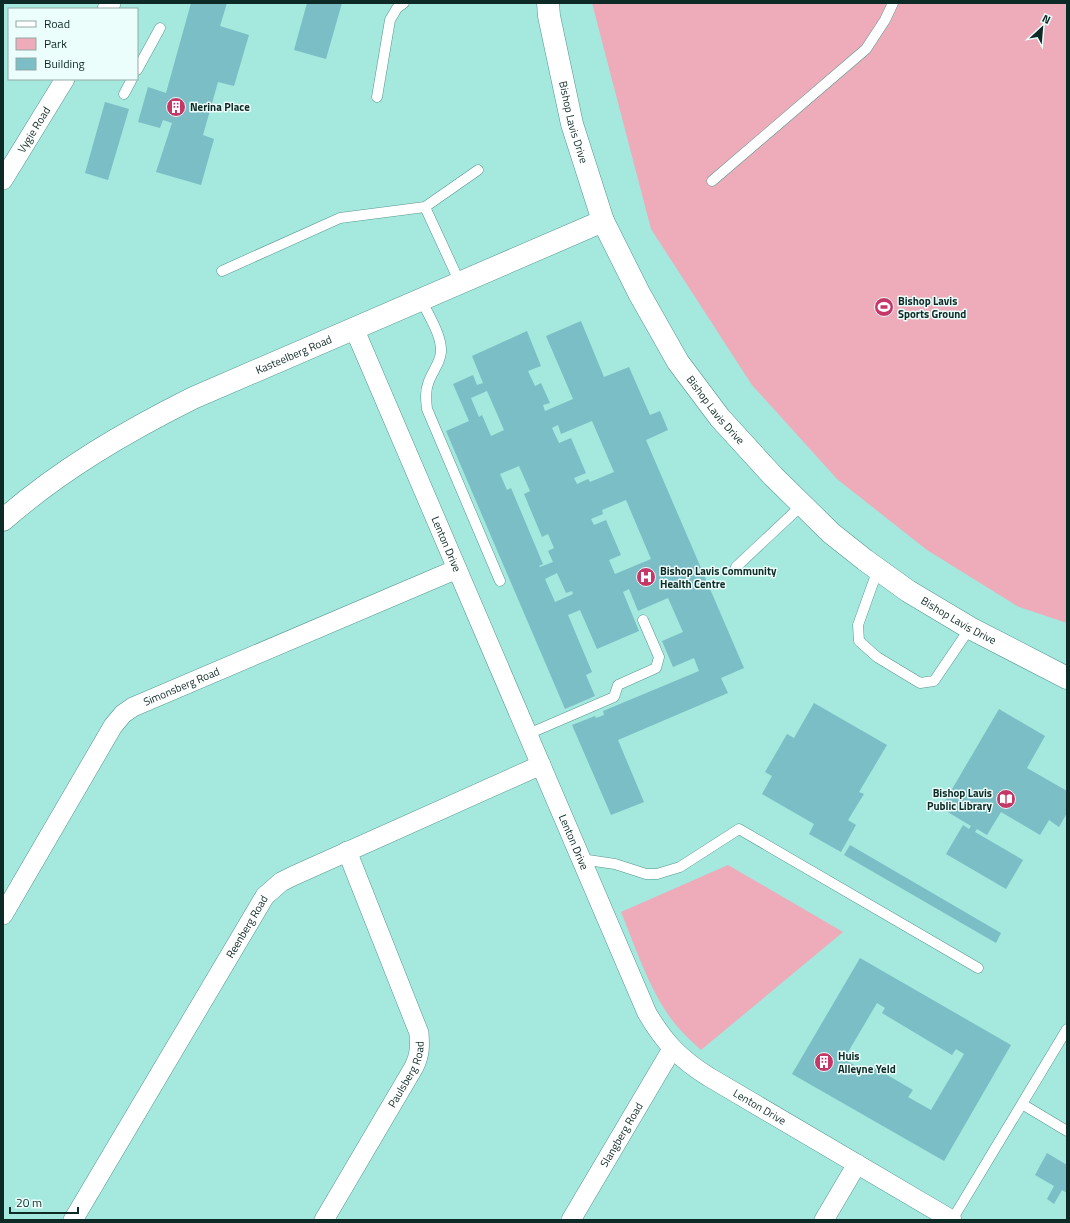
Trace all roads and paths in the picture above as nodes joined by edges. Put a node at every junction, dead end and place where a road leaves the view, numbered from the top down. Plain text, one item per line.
1 (404, 3) edge
2 (548, 3) edge
3 (892, 3) edge
4 (160, 28) dead end
5 (142, 50) edge
6 (138, 66) edge
7 (63, 80) edge
8 (131, 80) edge
9 (124, 94) dead end
10 (377, 97) dead end
11 (478, 170) dead end
12 (3, 180) edge
13 (712, 182) dead end
14 (425, 207) junction
15 (603, 221) junction
16 (222, 271) dead end
17 (460, 283) junction
18 (422, 299) junction
19 (354, 328) junction
20 (802, 505) junction
21 (3, 520) edge
22 (736, 567) dead end
23 (457, 569) junction
24 (878, 569) junction
25 (500, 581) dead end
26 (643, 620) dead end
27 (970, 628) junction
28 (1067, 678) edge
29 (528, 734) junction
30 (541, 765) junction
31 (347, 852) junction
32 (581, 859) junction
33 (3, 915) edge
34 (978, 968) dead end
35 (1067, 1029) edge
36 (672, 1049) junction
37 (1022, 1104) junction
38 (1067, 1131) edge
39 (857, 1164) junction
40 (73, 1220) edge
41 (324, 1220) edge
42 (571, 1220) edge
43 (824, 1220) edge
44 (952, 1220) edge

1 - 10 lane
2 - 15 street, Bishop Lavis Drive
3 - 13 lane
4 - 5 lane
5 - 6 lane
7 - 12 street, Vygie Road
8 - 9 lane
11 - 14 lane
14 - 16 lane
14 - 17 lane
15 - 17 street, Kasteelberg Road
15 - 20 street, Bishop Lavis Drive
17 - 18 street, Kasteelberg Road
18 - 19 street, Kasteelberg Road
18 - 25 lane
19 - 21 street, Kasteelberg Road
19 - 23 street, Lenton Drive
20 - 22 lane
20 - 24 street, Bishop Lavis Drive
23 - 29 street, Lenton Drive
23 - 33 street, Simonsberg Road
24 - 27 street, Bishop Lavis Drive
24 - 27 lane
26 - 29 lane
27 - 28 street, Bishop Lavis Drive
29 - 30 street, Lenton Drive
30 - 31 street, Reenberg Road
30 - 32 street, Lenton Drive
31 - 40 street, Reenberg Road
31 - 41 street, Paulsberg Road
32 - 34 lane
32 - 36 street, Lenton Drive
35 - 37 lane
36 - 39 street, Lenton Drive
36 - 42 street, Slangberg Road
37 - 38 lane
37 - 44 lane
39 - 43 street
39 - 44 street, Lenton Drive

